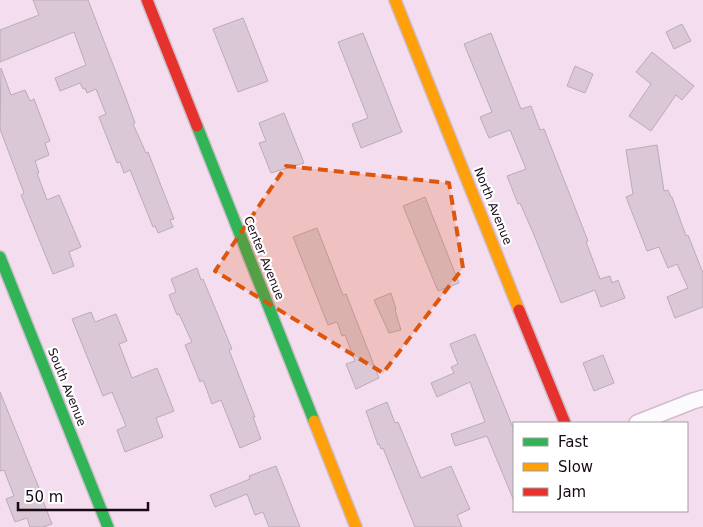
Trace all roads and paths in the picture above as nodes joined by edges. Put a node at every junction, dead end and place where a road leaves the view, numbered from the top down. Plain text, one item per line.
1 (147, 0) edge
2 (394, 0) edge
3 (0, 257) edge
4 (703, 398) edge
5 (565, 422) edge
6 (640, 422) edge
7 (108, 527) edge
8 (356, 527) edge

1 - 8 street, Center Avenue
2 - 5 street, North Avenue
3 - 7 street, South Avenue
4 - 6 street

